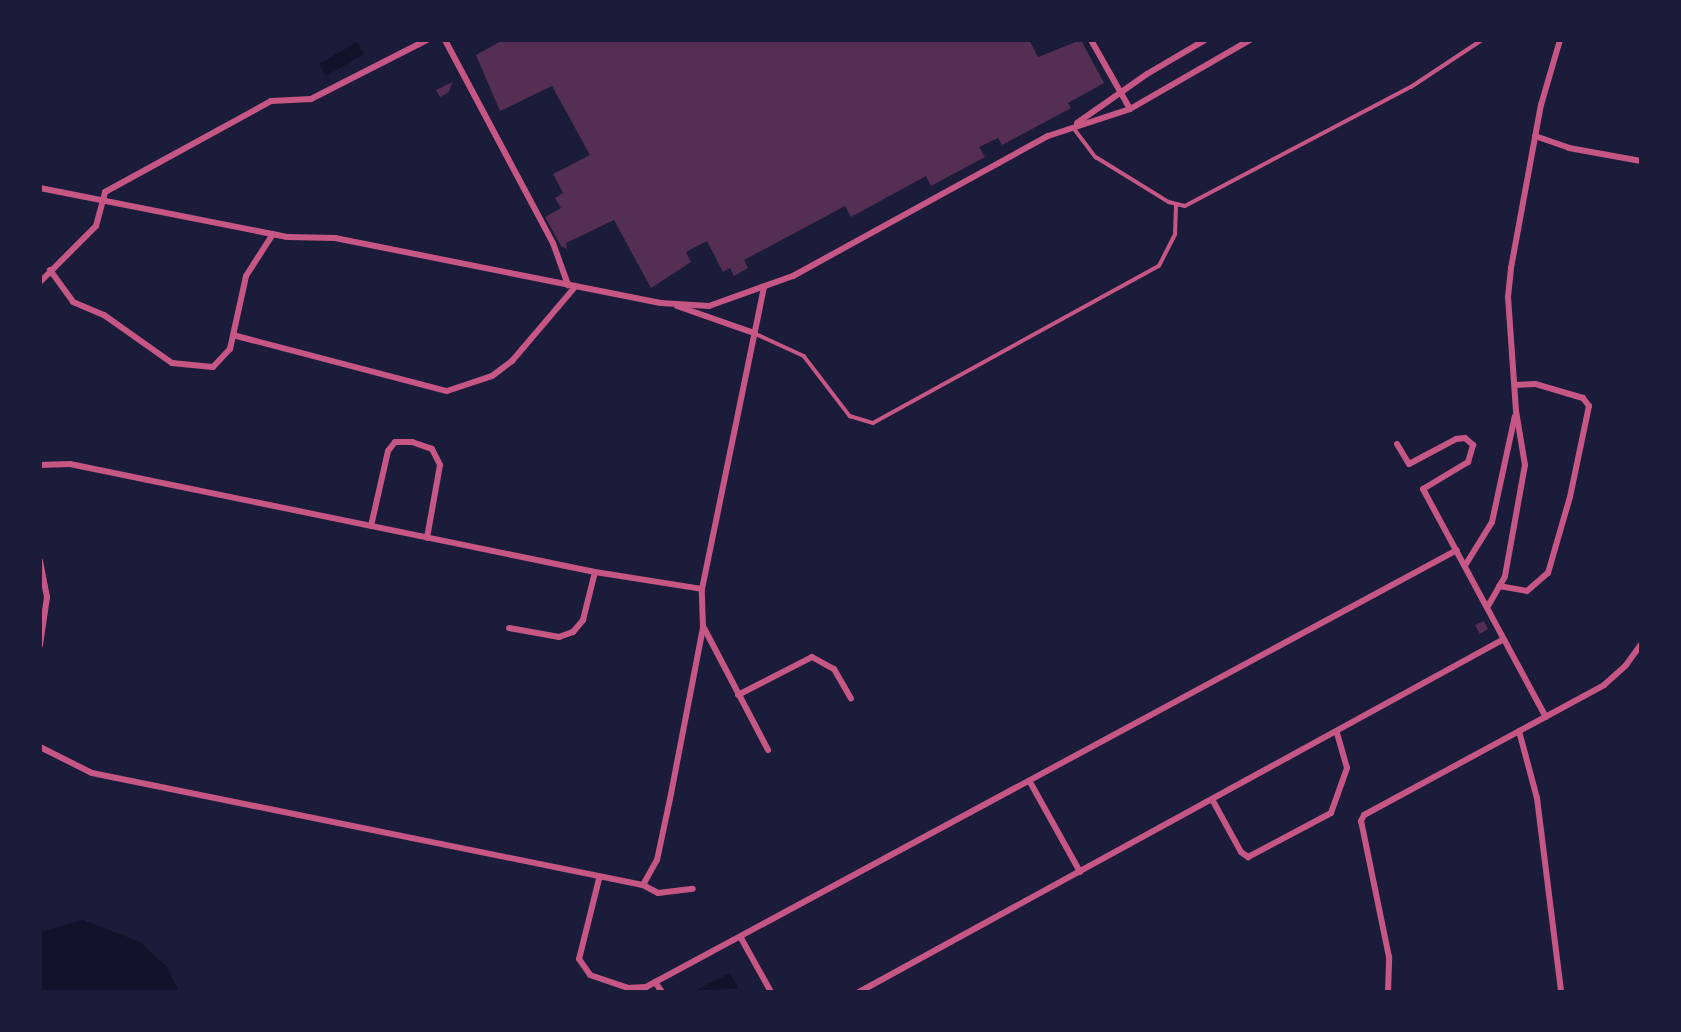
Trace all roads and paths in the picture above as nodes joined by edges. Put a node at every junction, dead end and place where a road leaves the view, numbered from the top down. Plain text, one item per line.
1 (427, 40) edge
2 (445, 40) edge
3 (1091, 40) edge
4 (1205, 40) edge
5 (1248, 40) edge
6 (1482, 40) edge
7 (1560, 40) edge
8 (1121, 92) junction
9 (1130, 109) junction
10 (1072, 127) junction
11 (1535, 136) junction
12 (1641, 161) edge
13 (40, 188) edge
14 (100, 200) junction
15 (1177, 206) junction
16 (273, 234) junction
17 (50, 270) junction
18 (40, 282) edge
19 (572, 286) junction
20 (764, 287) junction
21 (672, 304) junction
22 (754, 333) junction
23 (233, 335) junction
24 (1515, 385) junction
25 (1516, 411) junction
26 (1397, 444) dead end
27 (40, 465) edge
28 (372, 526) junction
29 (427, 538) junction
30 (1457, 550) junction
31 (40, 561) edge
32 (1466, 564) junction
33 (595, 572) junction
34 (1499, 586) junction
35 (702, 589) junction
36 (1488, 606) junction
37 (703, 627) junction
38 (509, 628) dead end
39 (1504, 639) junction
40 (1641, 644) edge
41 (40, 645) edge
42 (738, 695) junction
43 (851, 699) dead end
44 (1546, 717) junction
45 (1519, 731) junction
46 (1337, 732) junction
47 (40, 747) edge
48 (768, 750) dead end
49 (1030, 782) junction
50 (1213, 801) junction
51 (1080, 872) junction
52 (599, 879) junction
53 (643, 885) junction
54 (693, 889) dead end
55 (741, 938) junction
56 (655, 982) junction
57 (662, 992) edge
58 (771, 992) edge
59 (859, 992) edge
60 (1388, 992) edge
61 (1561, 992) edge

1 - 14 street
2 - 19 street
3 - 8 street
4 - 8 street
5 - 9 street
6 - 15 lane
7 - 11 street
8 - 9 street
8 - 10 street
9 - 10 street
10 - 15 lane
10 - 20 street
11 - 12 street
11 - 24 street
13 - 14 street
14 - 16 street
14 - 17 street
15 - 22 lane
16 - 19 street
16 - 23 street
17 - 18 street
17 - 23 street
19 - 21 street
19 - 23 street
20 - 21 street
20 - 22 street
21 - 22 street
22 - 35 street
24 - 25 street
24 - 34 street
25 - 32 street
25 - 34 street
26 - 30 street
27 - 28 street
28 - 29 street
28 - 29 street
29 - 33 street
30 - 32 street
30 - 49 street
31 - 41 street
32 - 36 street
33 - 35 street
33 - 38 street
34 - 36 street
35 - 37 street
36 - 39 street
37 - 42 street
37 - 53 street
39 - 44 street
39 - 46 street
40 - 44 street
42 - 43 street
42 - 48 street
44 - 45 street
45 - 60 street
45 - 61 street
46 - 50 street
46 - 50 street
47 - 52 street
49 - 51 street
49 - 55 street
50 - 51 street
51 - 59 street
52 - 53 street
52 - 56 street
53 - 54 street
55 - 56 street
55 - 58 street
56 - 57 street

